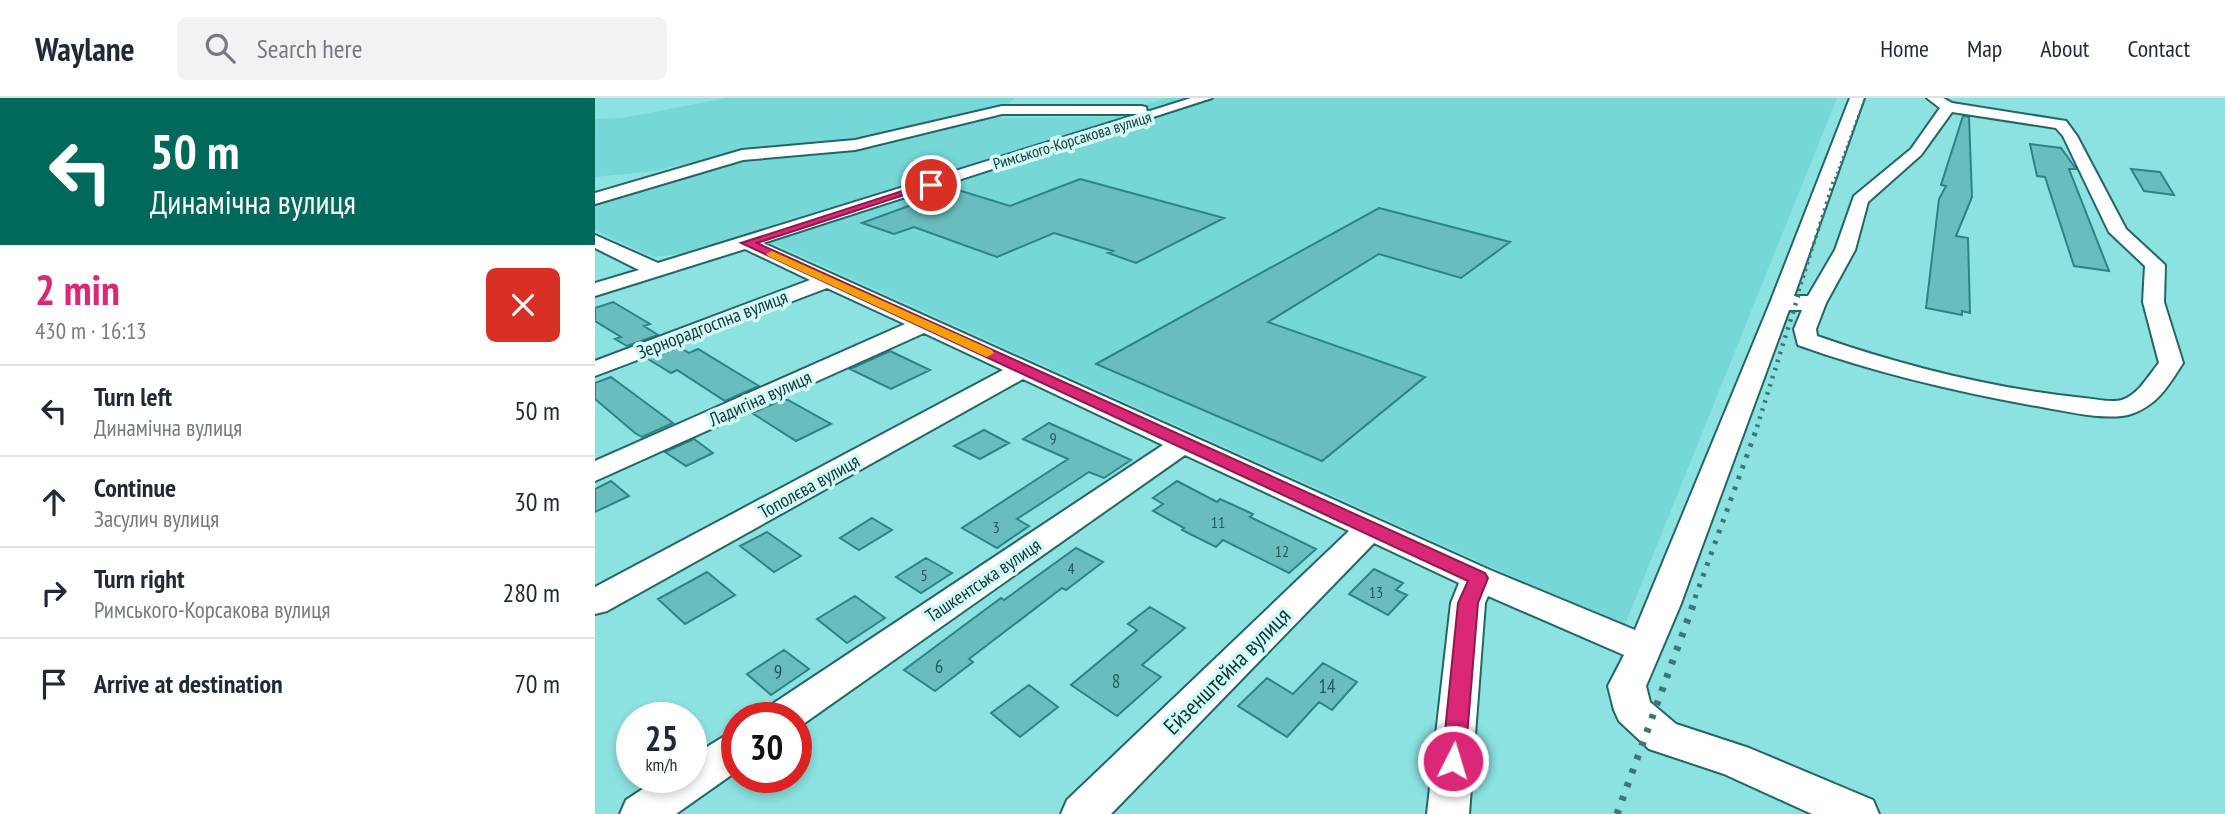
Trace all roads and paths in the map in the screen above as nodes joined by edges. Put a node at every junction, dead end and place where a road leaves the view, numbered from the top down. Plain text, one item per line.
1 (1205, 98) edge
2 (1857, 98) edge
3 (1941, 102) edge
4 (1167, 110) junction
5 (595, 199) edge
6 (595, 241) edge
7 (747, 243) junction
8 (656, 270) junction
9 (828, 280) junction
10 (595, 290) edge
11 (1781, 303) junction
12 (1815, 303) junction
13 (925, 324) junction
14 (595, 369) edge
15 (1023, 369) junction
16 (1184, 443) junction
17 (595, 472) edge
18 (1371, 528) junction
19 (1478, 578) junction
20 (595, 602) edge
21 (1646, 649) junction
22 (805, 702) edge
23 (721, 759) edge
24 (641, 814) edge
25 (1082, 814) edge
26 (1448, 814) edge
27 (1858, 814) edge

1 - 4 street, Римського-Корсакова вулиця
2 - 11 street
3 - 12 street
3 - 12 street
4 - 5 street, Римського-Корсакова вулиця
4 - 7 street, Римського-Корсакова вулиця
6 - 8 street
7 - 8 street, Римського-Корсакова вулиця
7 - 9 street
8 - 10 street, Римського-Корсакова вулиця
9 - 13 street
9 - 14 street, Зернорадгоспна вулиця
11 - 12 street
11 - 21 street
13 - 15 street
13 - 17 street, Ладигіна вулиця
15 - 16 street
15 - 20 street, Тополєва вулиця
16 - 18 street
16 - 22 street, Ташкентська вулиця
18 - 19 street
18 - 25 street, Ейзенштейна вулиця
19 - 21 street
19 - 26 street
21 - 27 street
23 - 24 street

